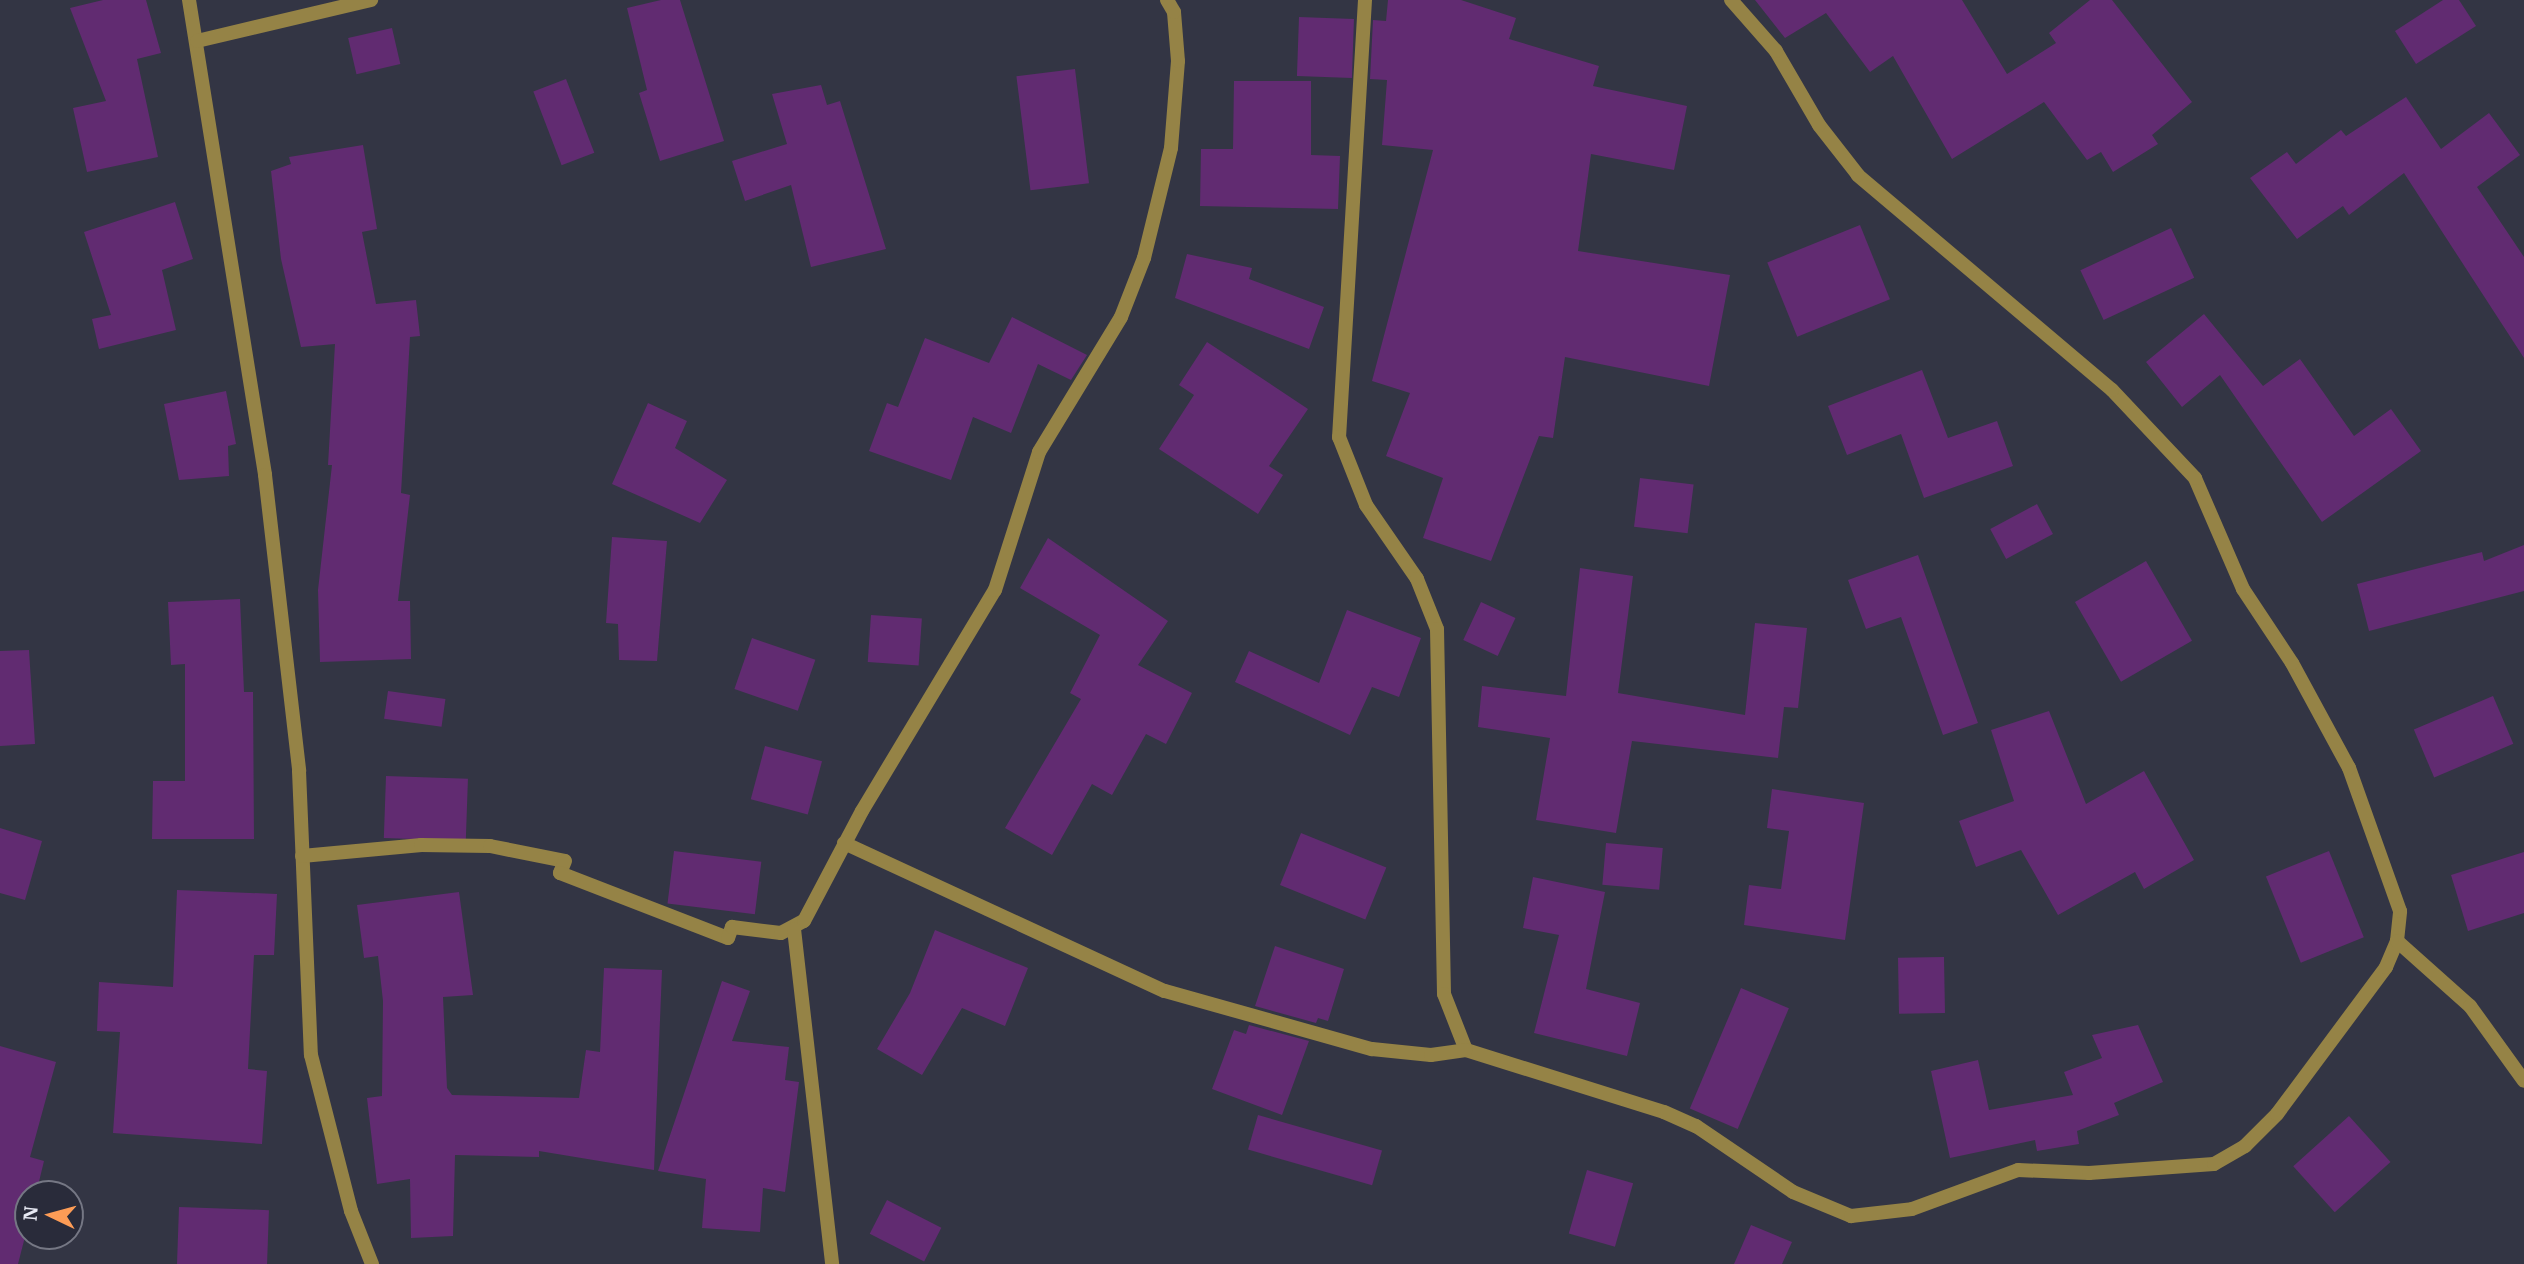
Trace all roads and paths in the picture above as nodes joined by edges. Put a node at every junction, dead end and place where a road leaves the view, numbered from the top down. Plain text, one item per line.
1 (189, 0) edge
2 (372, 0) edge
3 (1167, 0) edge
4 (1365, 0) edge
5 (1731, 0) edge
6 (197, 41) junction
7 (844, 843) junction
8 (302, 856) junction
9 (794, 929) junction
10 (2397, 941) junction
11 (1466, 1050) junction
12 (2524, 1081) edge
13 (372, 1264) edge
14 (832, 1264) edge

1 - 6 street
2 - 6 street
3 - 7 street
4 - 11 street
5 - 10 street
6 - 8 street
7 - 9 street
7 - 11 street
8 - 9 street
8 - 13 street
9 - 14 street
10 - 11 street
10 - 12 street

